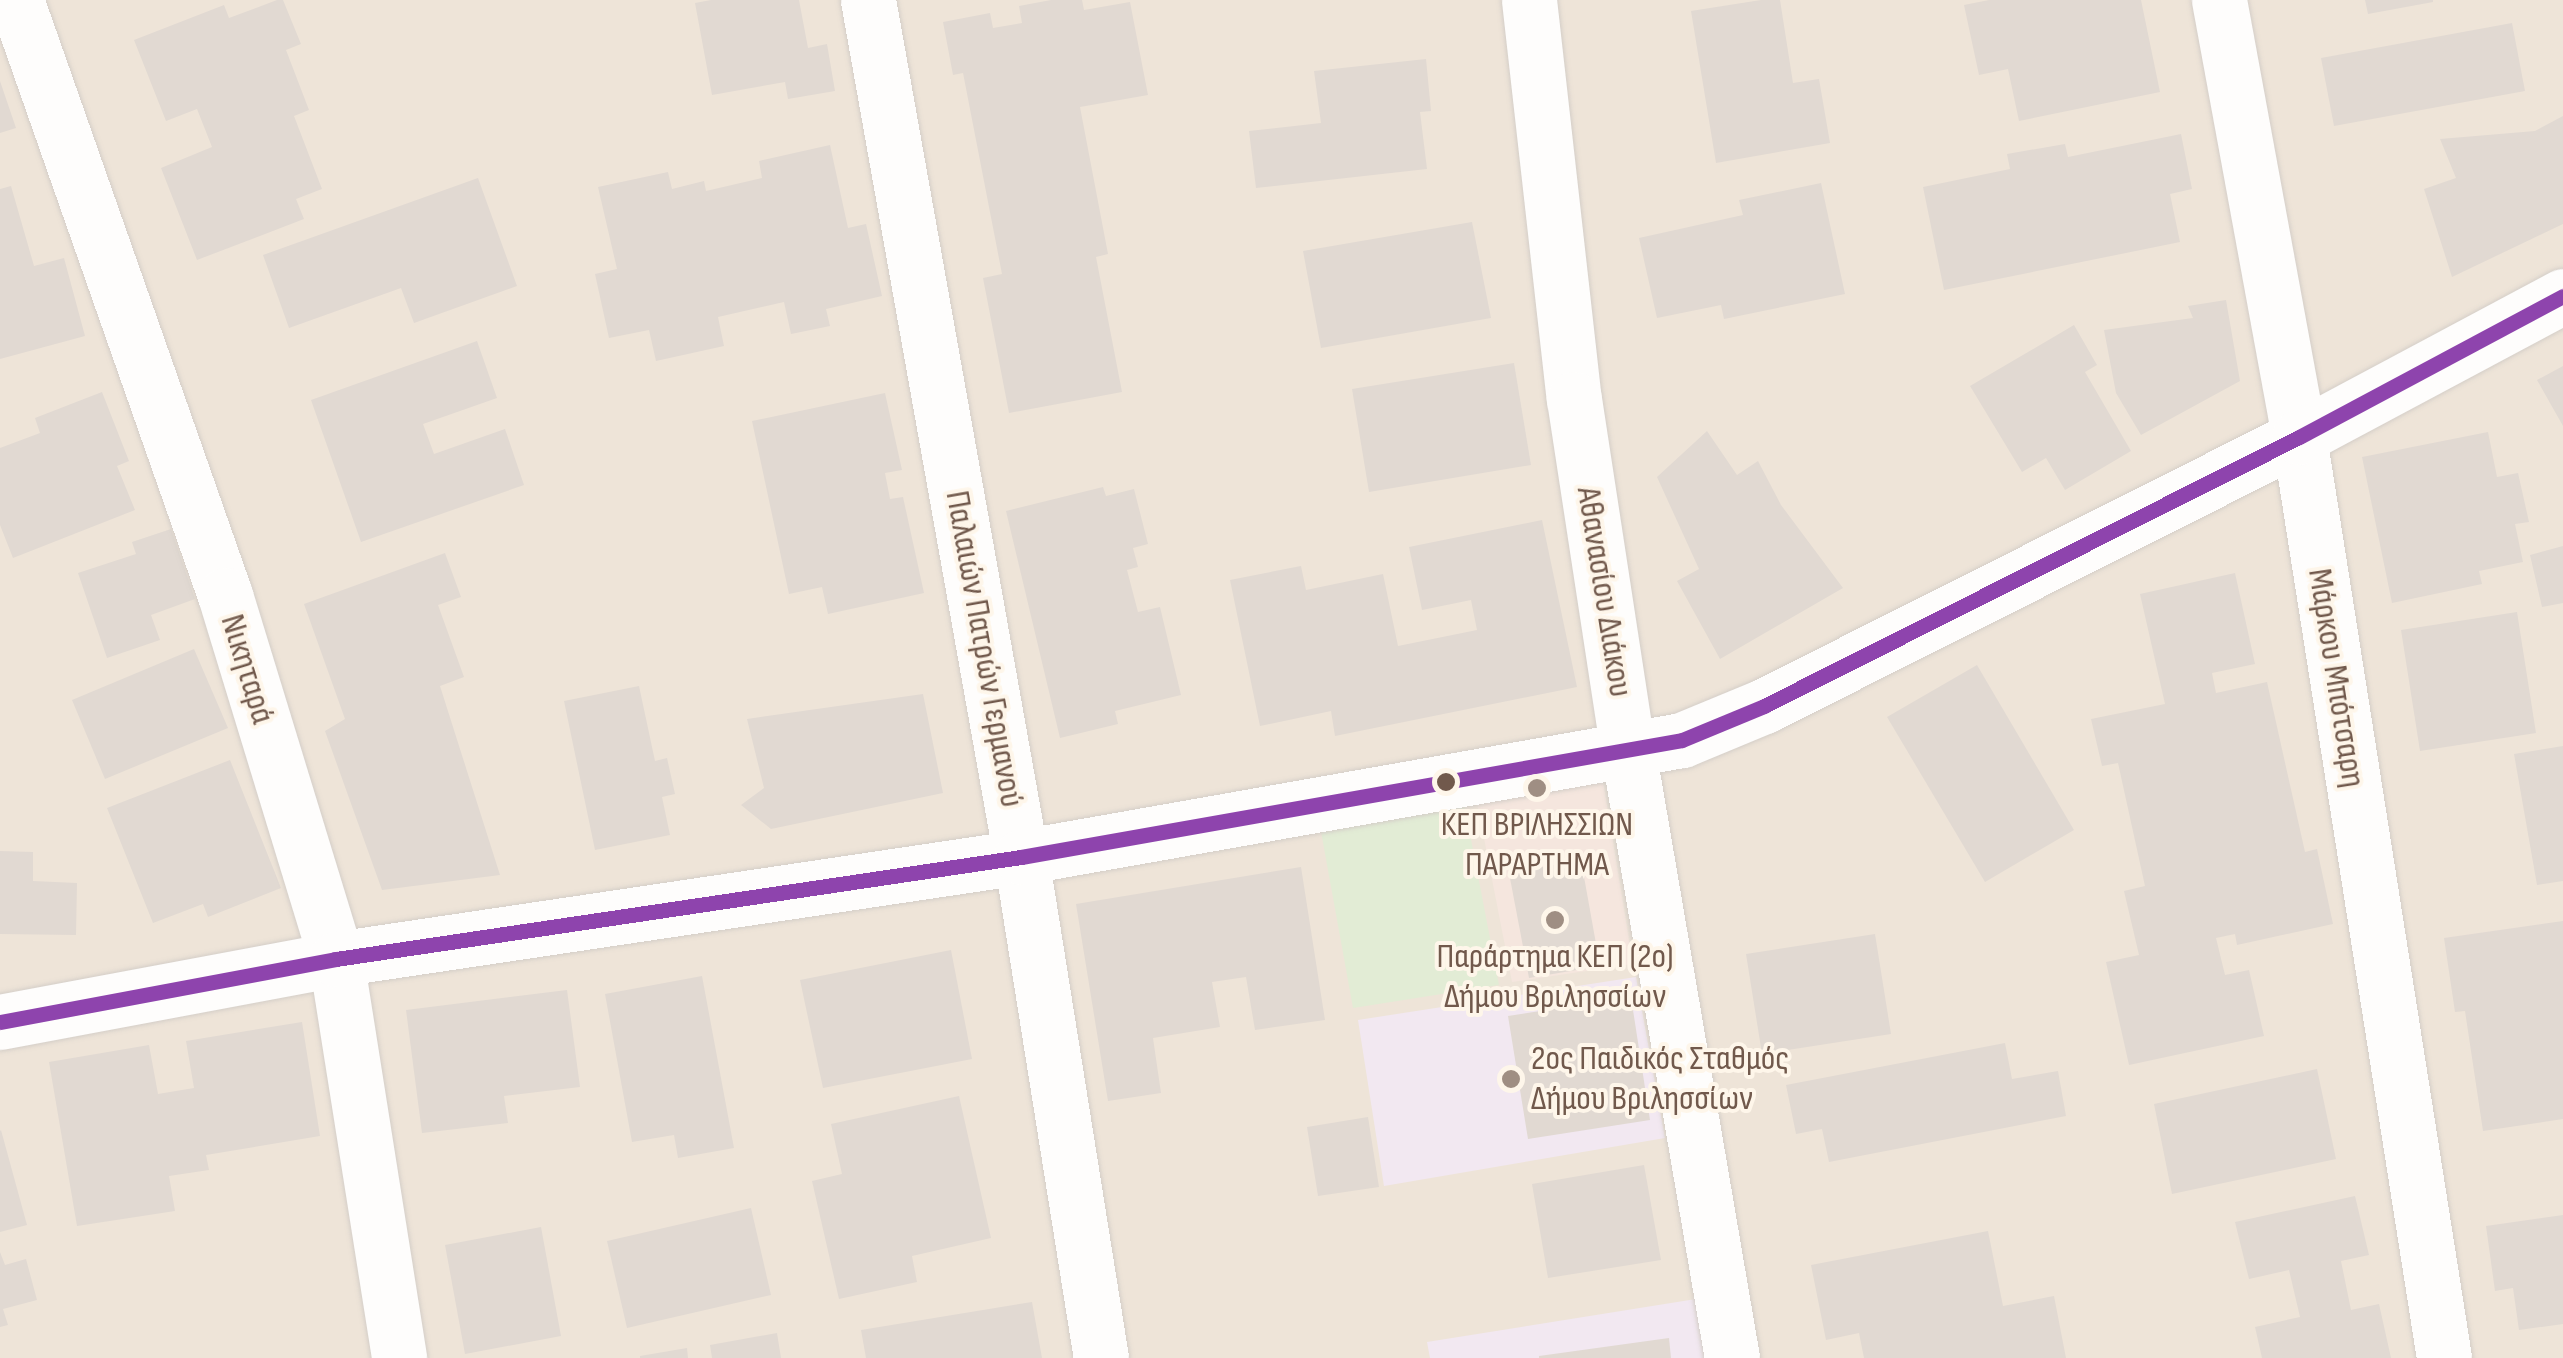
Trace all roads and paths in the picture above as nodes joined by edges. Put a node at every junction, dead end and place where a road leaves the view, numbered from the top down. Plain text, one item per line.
1 (16, 0) edge
2 (868, 0) edge
3 (1529, 0) edge
4 (2219, 0) edge
5 (2563, 296) edge
6 (2298, 436) junction
7 (1628, 750) junction
8 (1020, 857) junction
9 (336, 959) junction
10 (0, 1022) edge
11 (399, 1358) edge
12 (1102, 1358) edge
13 (1732, 1358) edge
14 (2444, 1358) edge

1 - 9 street, Νικηταρά
2 - 8 street, Παλαιών Πατρών Γερμανού
3 - 7 street, Αθανασίου Διάκου
4 - 6 street, Μάρκου Μπότσαρη
5 - 6 street
6 - 7 street
6 - 14 street, Μάρκου Μπότσαρη
7 - 8 street
7 - 13 street, Αθανασίου Διάκου
8 - 9 street
8 - 12 street, Παλαιών Πατρών Γερμανού
9 - 10 street
9 - 11 street, Νικηταρά

